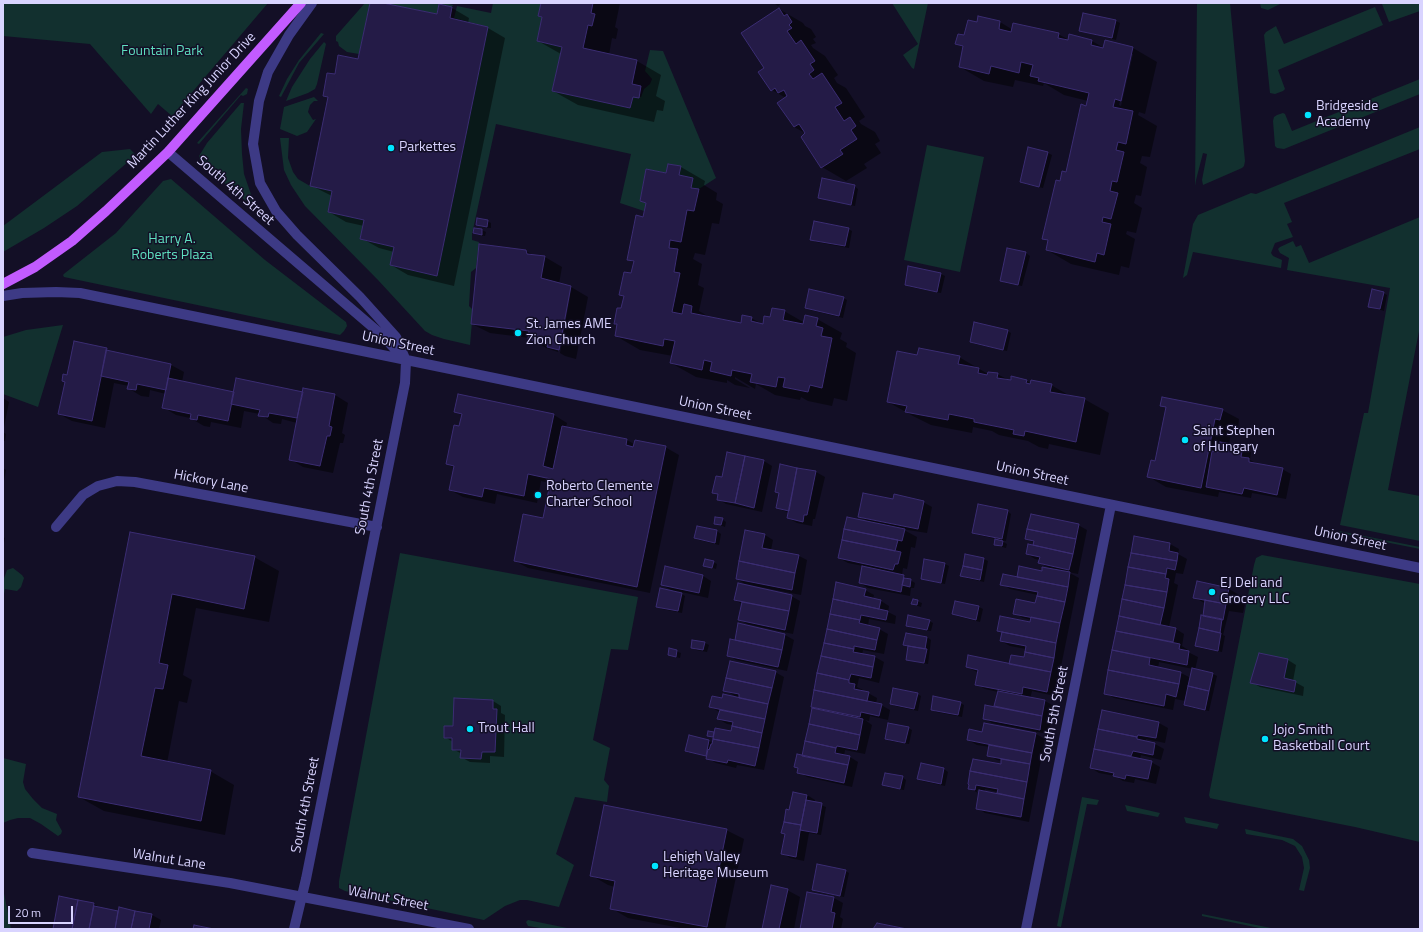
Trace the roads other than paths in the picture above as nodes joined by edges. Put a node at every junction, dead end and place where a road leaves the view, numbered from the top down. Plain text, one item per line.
1 (301, 3) edge
2 (312, 3) edge
3 (168, 152) junction
4 (3, 284) edge
5 (3, 296) edge
6 (406, 361) junction
7 (1111, 505) junction
8 (56, 527) dead end
9 (377, 527) junction
10 (1420, 568) edge
11 (32, 853) dead end
12 (302, 896) junction
13 (294, 929) edge
14 (469, 929) edge
15 (1026, 929) edge

1 - 3 main road, Martin Luther King Junior Drive
2 - 6 street
3 - 4 main road, Martin Luther King Junior Drive
3 - 6 street, South 4th Street
5 - 6 street, Union Street
6 - 7 street, Union Street
6 - 9 street, South 4th Street
7 - 10 street, Union Street
7 - 15 street, South 5th Street
8 - 9 street, Hickory Lane
9 - 12 street, South 4th Street
11 - 12 street, Walnut Lane
12 - 13 street, South 4th Street
12 - 14 street, Walnut Street

